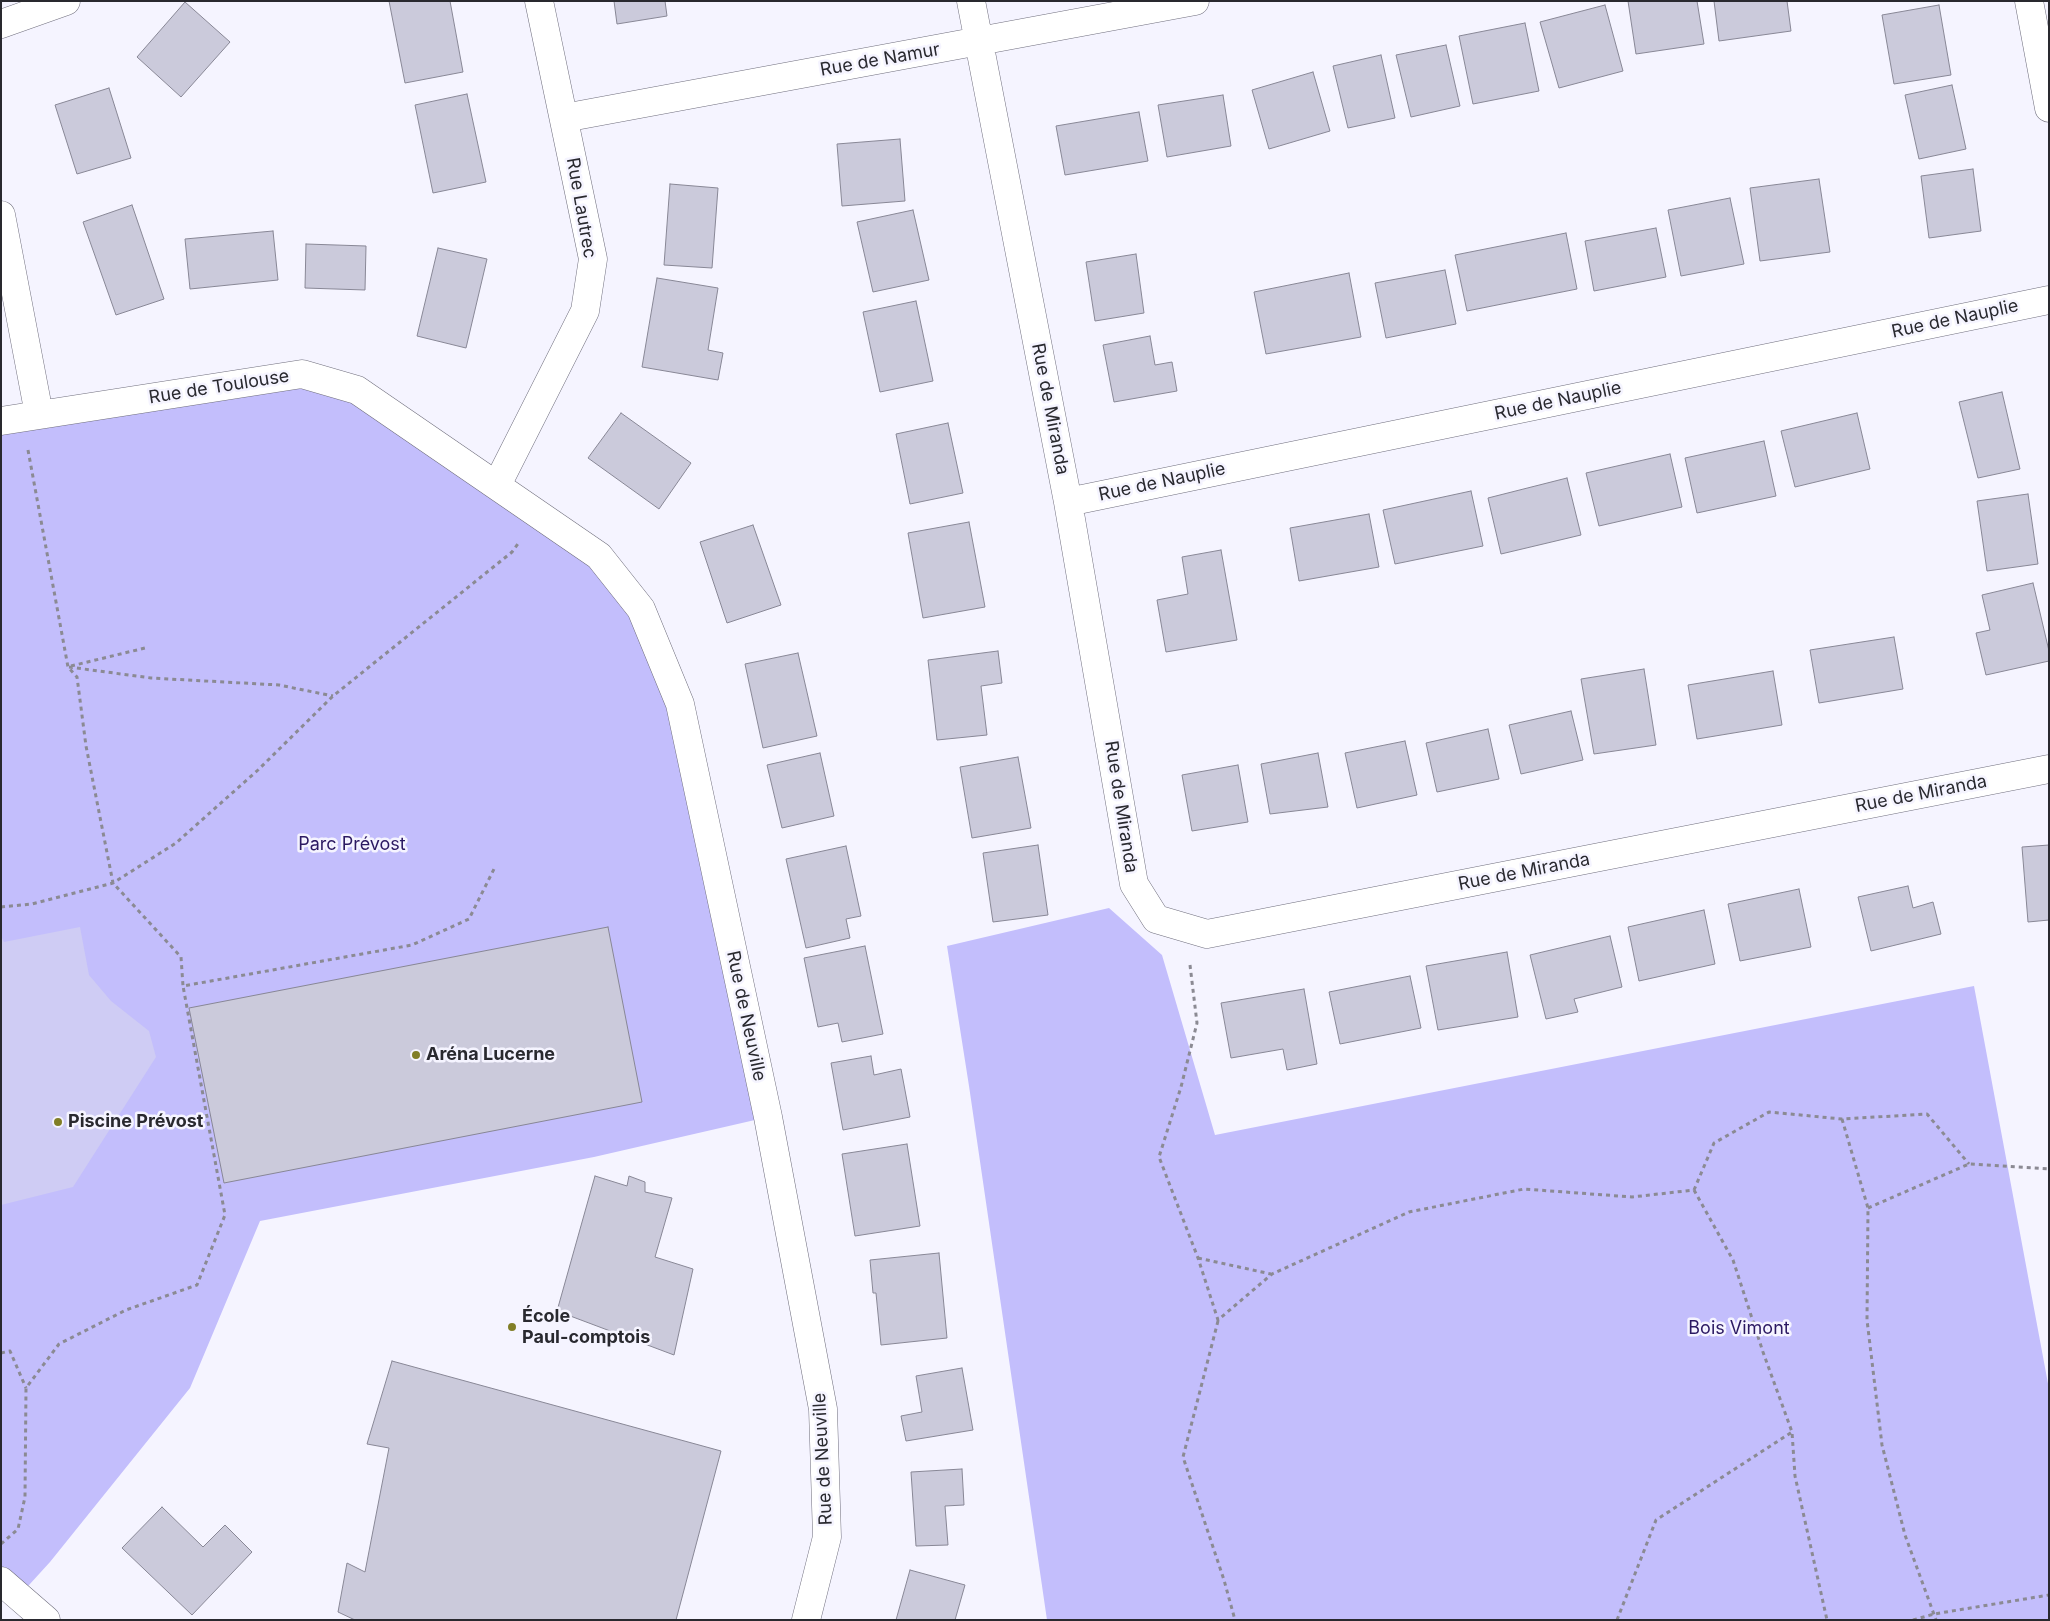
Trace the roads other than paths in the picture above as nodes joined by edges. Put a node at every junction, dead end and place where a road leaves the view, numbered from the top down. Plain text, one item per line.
1 (66, 1) edge
2 (539, 1) edge
3 (971, 1) edge
4 (1195, 1) edge
5 (2029, 1) edge
6 (1, 24) edge
7 (978, 42) junction
8 (2049, 108) edge
9 (564, 118) junction
10 (1, 215) edge
11 (2049, 300) edge
12 (21, 418) edge
13 (497, 486) junction
14 (1068, 502) junction
15 (2049, 769) edge
16 (1, 1581) edge
17 (46, 1620) edge
18 (806, 1620) edge

1 - 6 street
2 - 9 street, Rue Lautrec
3 - 7 street, Rue de Miranda
4 - 7 street, Rue de Namur
5 - 8 street
7 - 9 street, Rue de Namur
7 - 14 street, Rue de Miranda
9 - 13 street, Rue Lautrec
10 - 12 street
11 - 14 street, Rue de Nauplie
12 - 13 street, Rue de Toulouse
13 - 18 street, Rue de Neuville
14 - 15 street, Rue de Miranda
16 - 17 street

